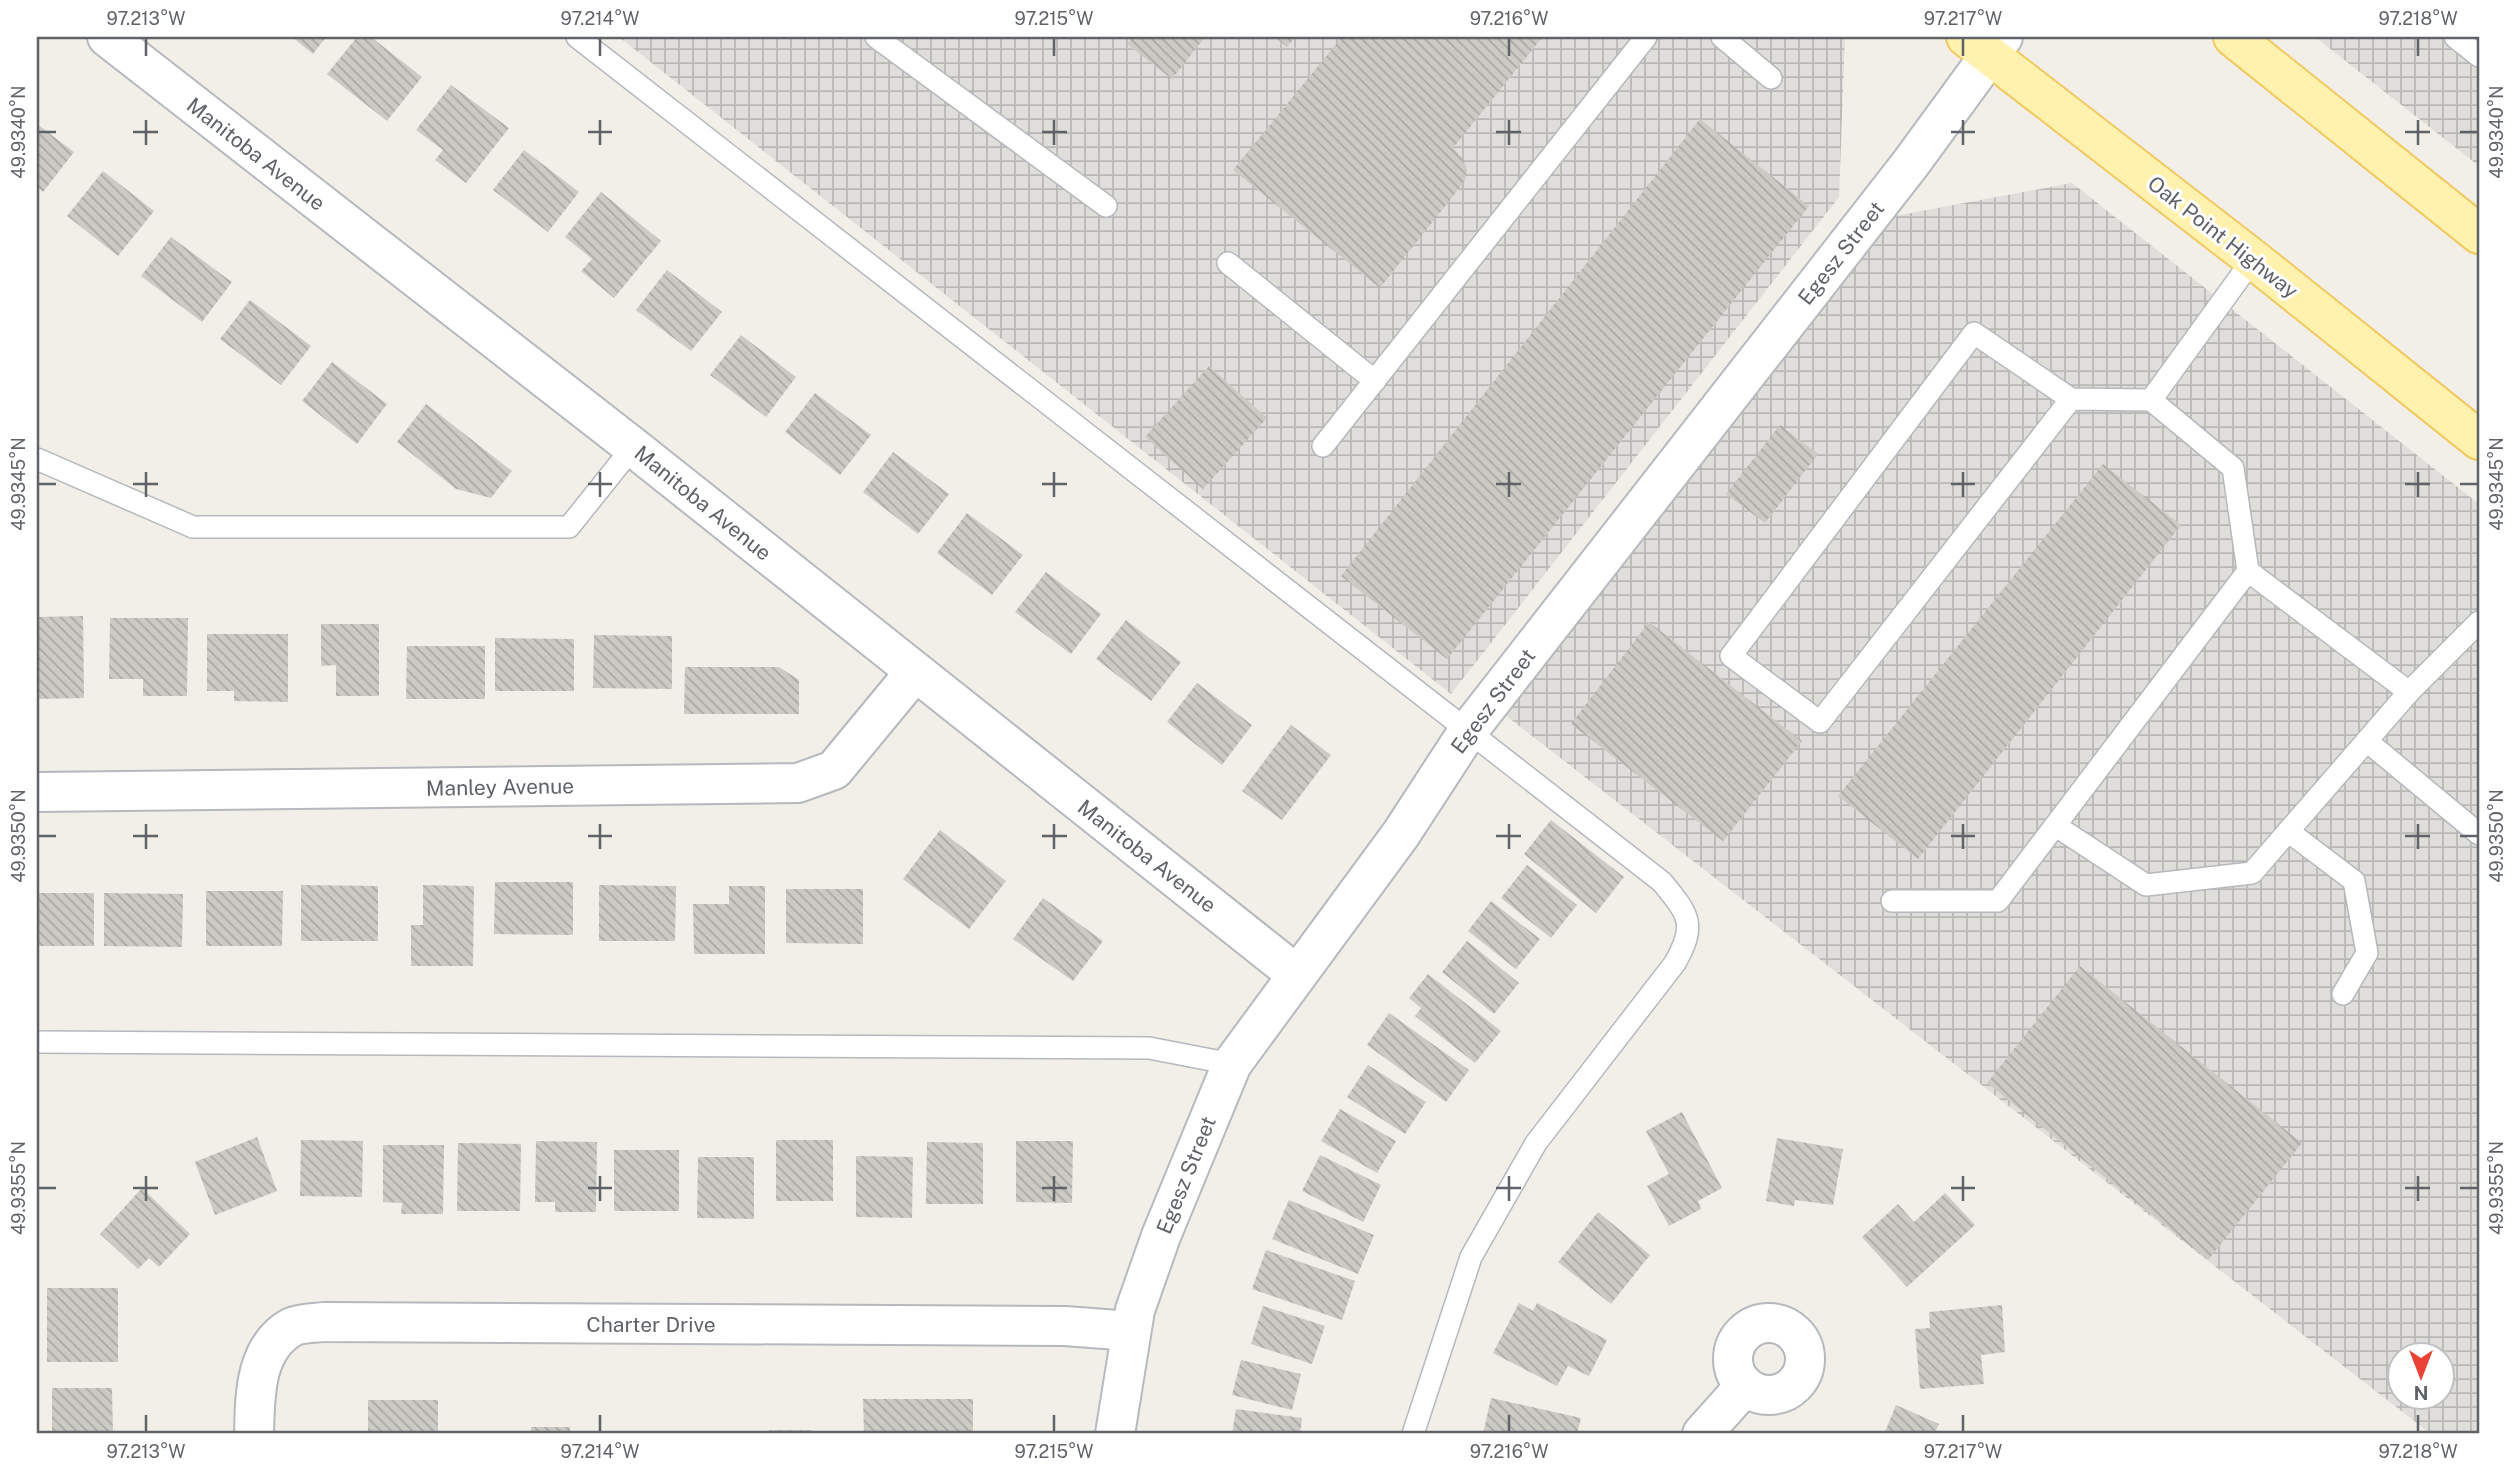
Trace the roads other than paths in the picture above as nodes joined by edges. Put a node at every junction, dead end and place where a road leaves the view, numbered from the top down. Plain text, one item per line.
1 (107, 37) edge
2 (577, 37) edge
3 (876, 37) edge
4 (1646, 37) edge
5 (1723, 37) edge
6 (2233, 37) edge
7 (2455, 37) edge
8 (1986, 43) edge
9 (2479, 56) edge
10 (1771, 78) dead end
11 (1106, 206) dead end
12 (2479, 234) edge
13 (2253, 259) junction
14 (1228, 263) dead end
15 (1375, 381) junction
16 (2071, 399) junction
17 (2151, 400) junction
18 (2479, 440) edge
19 (1323, 446) dead end
20 (633, 447) junction
21 (37, 459) edge
22 (2248, 571) junction
23 (2479, 622) edge
24 (915, 673) junction
25 (2409, 692) junction
26 (1468, 731) junction
27 (2368, 742) junction
28 (37, 792) edge
29 (2056, 826) junction
30 (2288, 831) junction
31 (2479, 834) edge
32 (1892, 901) dead end
33 (1296, 974) junction
34 (2343, 994) dead end
35 (37, 1042) edge
36 (1232, 1064) junction
37 (1131, 1331) junction
38 (1745, 1386) dead end
39 (254, 1434) edge
40 (1115, 1434) edge
41 (1413, 1434) edge
42 (1702, 1434) edge

1 - 20 street, Manitoba Avenue
2 - 26 lane
3 - 11 lane
4 - 15 lane
5 - 10 lane
6 - 12 main road
7 - 9 lane
8 - 13 main road, Oak Point Highway
8 - 26 street, Egesz Street
13 - 17 lane
13 - 18 main road, Oak Point Highway
14 - 15 lane
15 - 19 lane
16 - 16 lane
16 - 17 lane
17 - 22 lane
20 - 21 lane
20 - 24 street, Manitoba Avenue
22 - 25 lane
22 - 29 lane
23 - 25 lane
24 - 28 street, Manley Avenue
24 - 33 street, Manitoba Avenue
25 - 27 lane
26 - 33 street, Egesz Street
26 - 41 lane
27 - 30 lane
27 - 31 lane
29 - 30 lane
29 - 32 lane
30 - 34 lane
33 - 36 street, Egesz Street
35 - 36 lane
36 - 37 street, Egesz Street
37 - 39 street, Charter Drive
37 - 40 street, Egesz Street
38 - 42 street

